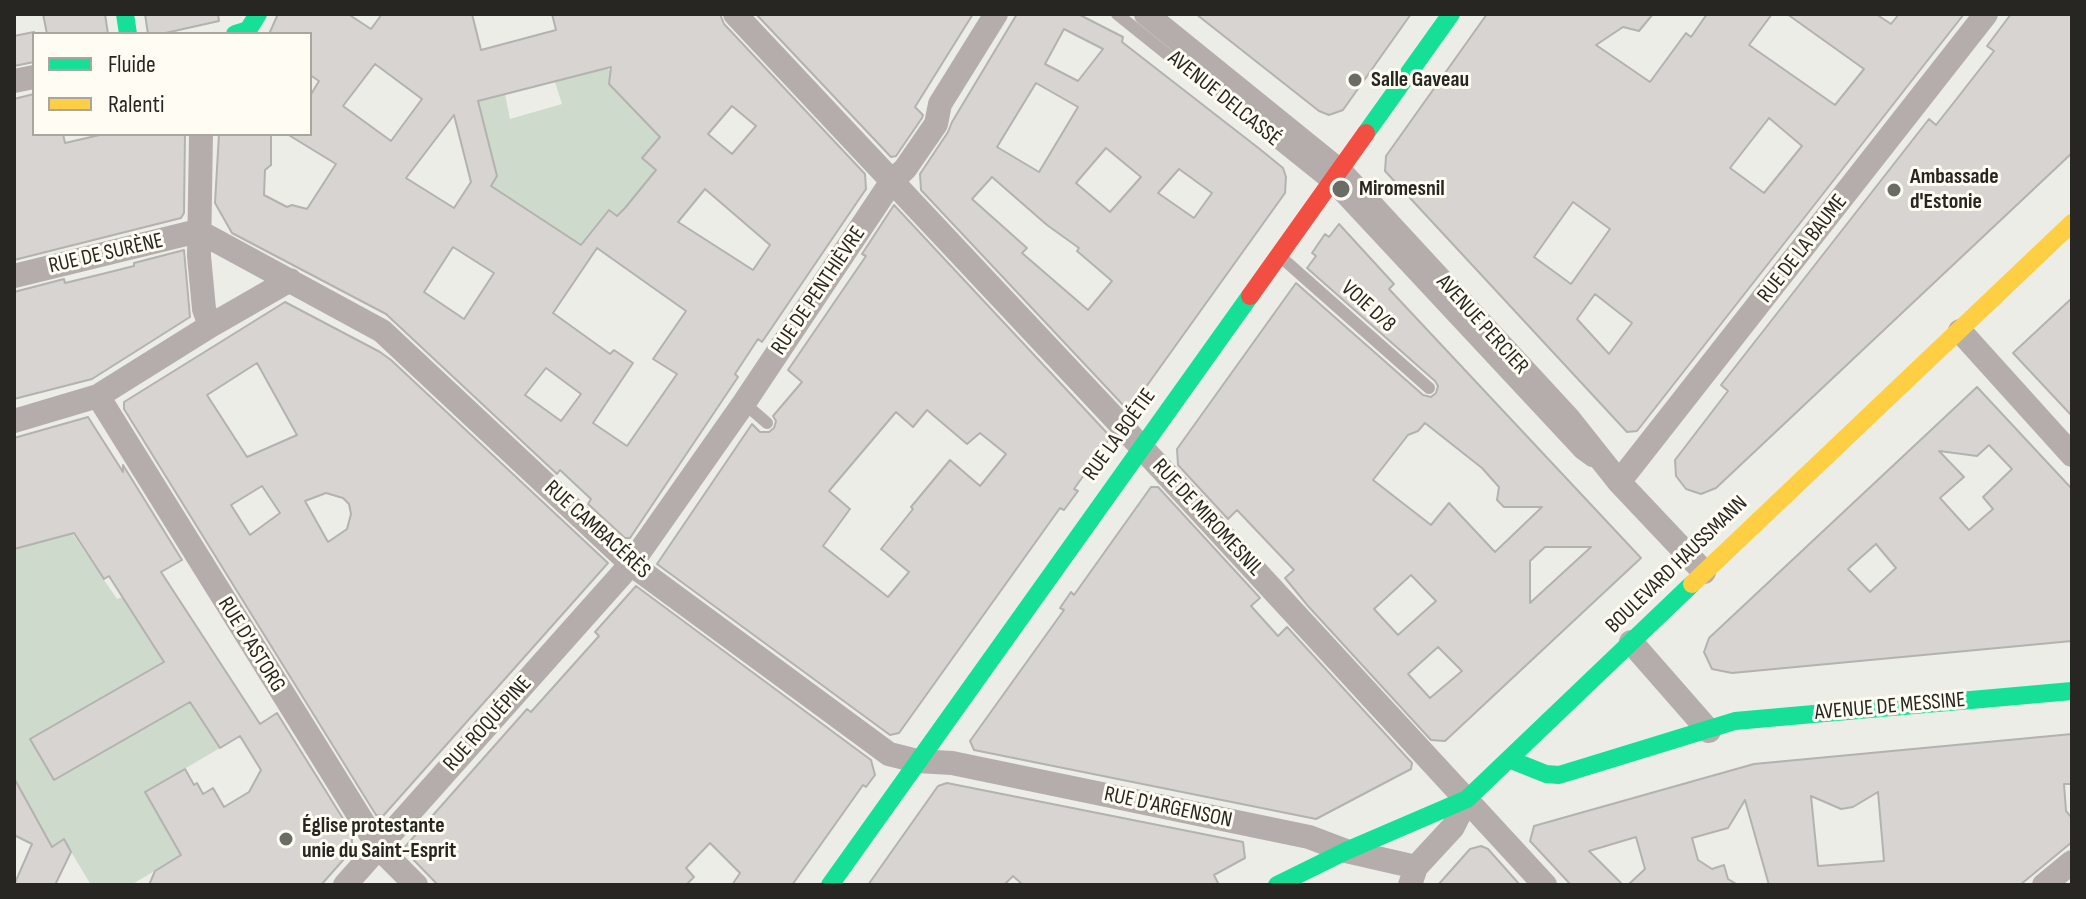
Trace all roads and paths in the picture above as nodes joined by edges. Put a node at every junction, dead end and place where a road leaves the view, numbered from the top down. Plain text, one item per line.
1 (735, 14) edge
2 (996, 14) edge
3 (1117, 14) edge
4 (1146, 14) edge
5 (1451, 14) edge
6 (1986, 14) edge
7 (201, 136) edge
8 (1335, 178) junction
9 (892, 181) junction
10 (2072, 223) edge
11 (198, 231) junction
12 (1280, 256) junction
13 (14, 276) edge
14 (290, 280) junction
15 (210, 326) junction
16 (1960, 331) junction
17 (1429, 388) dead end
18 (98, 396) junction
19 (744, 403) junction
20 (14, 421) edge
21 (767, 423) dead end
22 (1141, 447) junction
23 (2072, 455) edge
24 (1619, 482) junction
25 (631, 564) junction
26 (1704, 572) junction
27 (1631, 642) junction
28 (2072, 691) edge
29 (1709, 731) junction
30 (1511, 760) junction
31 (917, 761) junction
32 (1467, 799) junction
33 (379, 848) junction
34 (1346, 851) junction
35 (2072, 862) edge
36 (1413, 876) edge
37 (345, 885) edge
38 (416, 885) edge
39 (830, 885) edge
40 (1277, 885) edge
41 (1545, 885) edge
42 (2044, 885) edge

1 - 9 street, RUE DE MIROMESNIL
2 - 9 street, RUE DE PENTHIÈVRE
3 - 8 lane, AVENUE DELCASSÉ
4 - 8 street, AVENUE DELCASSÉ
5 - 8 street, RUE LA BOÉTIE
6 - 24 street, RUE DE LA BAUME
7 - 11 street
8 - 12 street, RUE LA BOÉTIE
8 - 24 street, AVENUE PERCIER
9 - 19 street, RUE DE PENTHIÈVRE
9 - 22 street, RUE DE MIROMESNIL
10 - 16 street, BOULEVARD HAUSSMANN
11 - 13 street, RUE DE SURÈNE
11 - 14 street, RUE CAMBACÉRÈS
11 - 15 street
12 - 17 lane, VOIE D/8
12 - 22 street, RUE LA BOÉTIE
14 - 15 street
14 - 25 street, RUE CAMBACÉRÈS
15 - 18 street
16 - 23 street
16 - 26 street, BOULEVARD HAUSSMANN
18 - 20 street
18 - 33 street, RUE D'ASTORG
19 - 21 lane
19 - 25 street, RUE DE PENTHIÈVRE
22 - 31 street, RUE LA BOÉTIE
22 - 32 street, RUE DE MIROMESNIL
24 - 26 street, AVENUE PERCIER
25 - 31 street, RUE CAMBACÉRÈS
25 - 33 street, RUE ROQUÉPINE
26 - 27 street, BOULEVARD HAUSSMANN
27 - 29 street
27 - 30 street, BOULEVARD HAUSSMANN
28 - 29 street, AVENUE DE MESSINE
29 - 30 street, AVENUE DE MESSINE
30 - 32 street, BOULEVARD HAUSSMANN
31 - 34 street, RUE D'ARGENSON
31 - 39 street, RUE LA BOÉTIE
32 - 34 street, BOULEVARD HAUSSMANN
32 - 36 street
32 - 41 street, RUE DE MIROMESNIL
33 - 37 street, RUE ROQUÉPINE
33 - 38 street, RUE D'ASTORG
34 - 36 street, RUE D'ARGENSON
34 - 40 street, BOULEVARD HAUSSMANN
35 - 42 street

